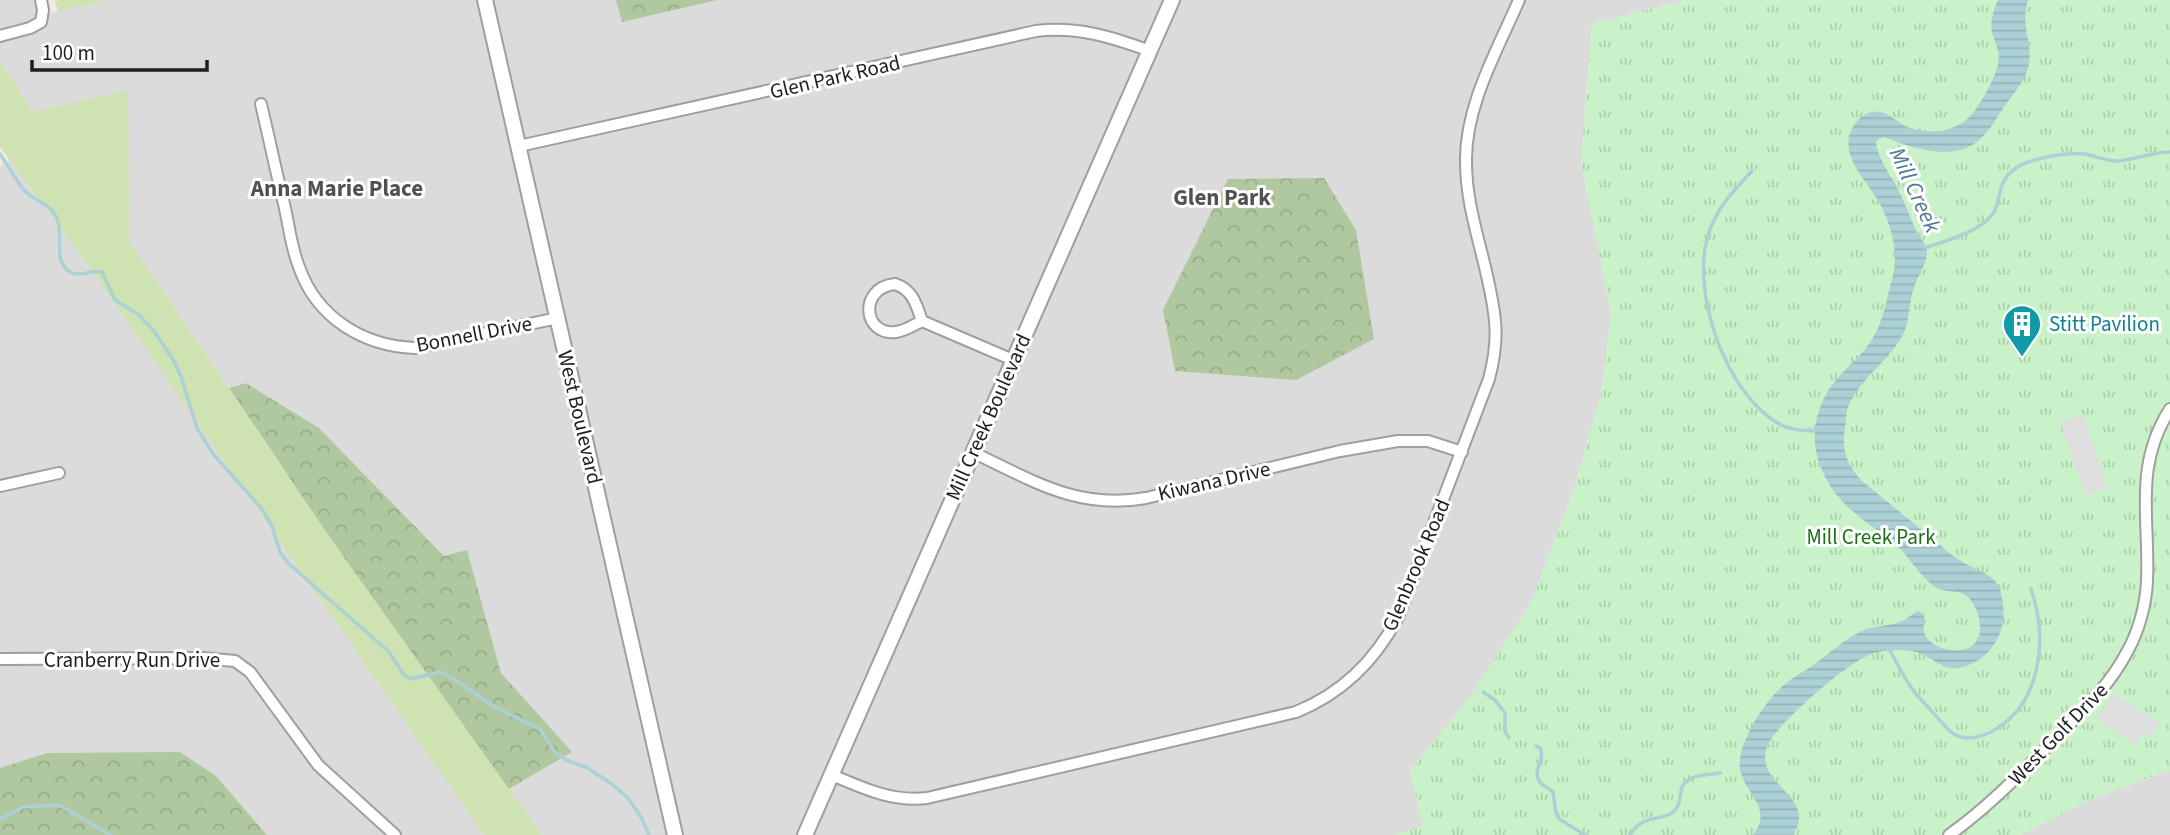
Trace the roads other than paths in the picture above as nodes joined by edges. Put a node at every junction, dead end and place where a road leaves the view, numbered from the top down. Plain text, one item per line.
1 (41, 0) edge
2 (485, 0) edge
3 (1172, 0) edge
4 (1519, 0) edge
5 (0, 36) edge
6 (1150, 51) junction
7 (261, 104) dead end
8 (519, 146) junction
9 (558, 318) junction
10 (922, 321) junction
11 (1013, 360) junction
12 (2170, 409) edge
13 (972, 452) junction
14 (1462, 452) junction
15 (59, 473) dead end
16 (0, 486) edge
17 (0, 659) edge
18 (832, 775) junction
19 (395, 835) edge
20 (675, 835) edge
21 (805, 835) edge
22 (1949, 835) edge

1 - 5 street
2 - 8 street, West Boulevard
3 - 6 street, Mill Creek Boulevard
4 - 14 street, Glenbrook Road
6 - 8 street, Glen Park Road
6 - 11 street, Mill Creek Boulevard
7 - 9 street, Bonnell Drive
8 - 9 street, West Boulevard
9 - 20 street, West Boulevard
10 - 10 street
10 - 11 street
11 - 13 street, Mill Creek Boulevard
12 - 22 street, West Golf Drive
13 - 14 street, Kiwana Drive
13 - 18 street, Mill Creek Boulevard
14 - 18 street, Glenbrook Road
15 - 16 street
17 - 19 street, Cranberry Run Drive
18 - 21 street, Mill Creek Boulevard

